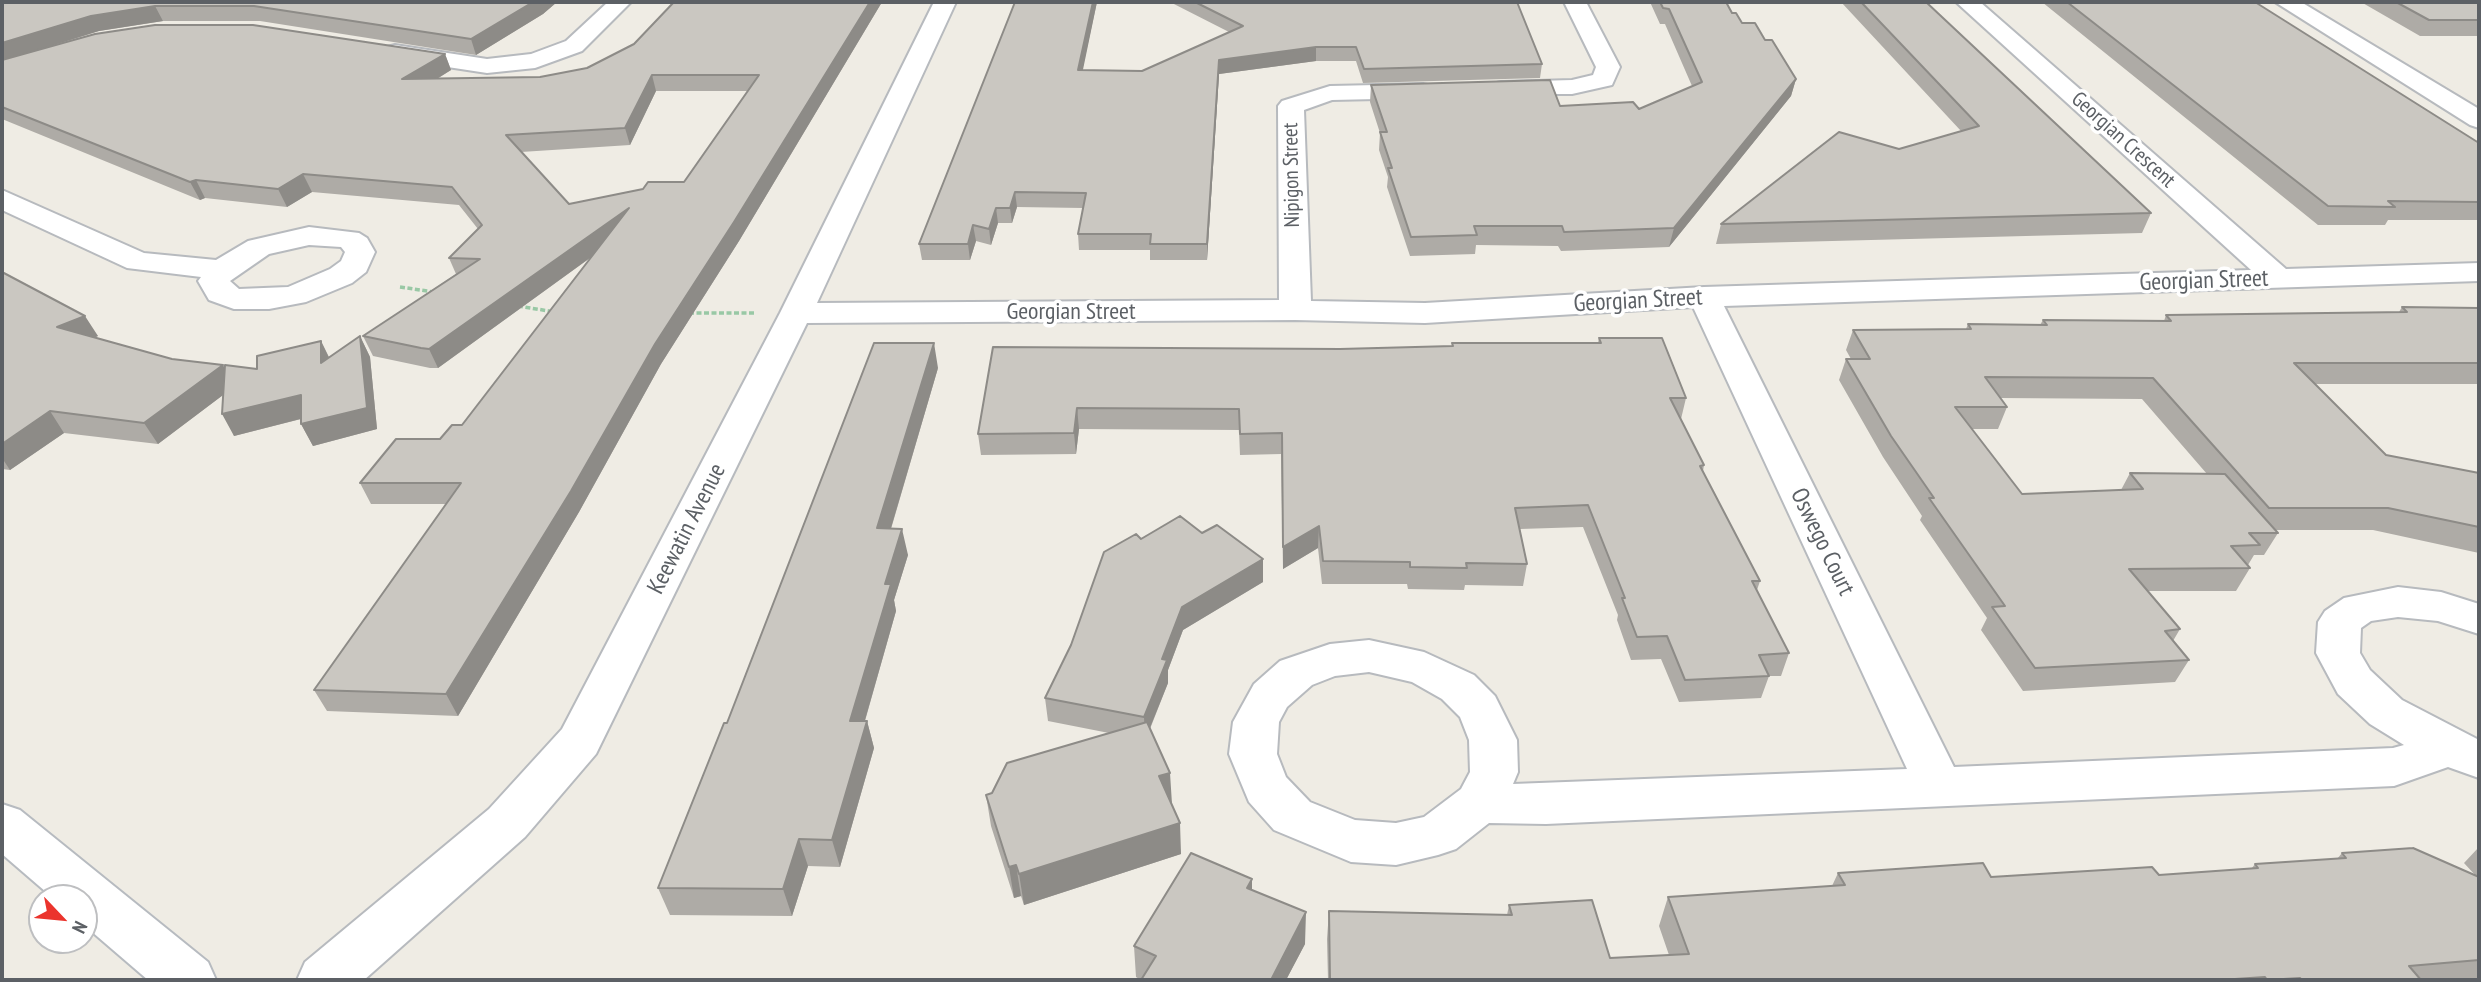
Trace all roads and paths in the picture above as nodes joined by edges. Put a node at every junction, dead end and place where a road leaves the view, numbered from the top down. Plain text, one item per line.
1 (620, 2) edge
2 (946, 2) edge
3 (1575, 2) edge
4 (1967, 2) edge
5 (2286, 2) edge
6 (367, 48) edge
7 (1478, 89) edge
8 (1451, 90) edge
9 (2479, 120) edge
10 (2, 199) edge
11 (221, 270) dead end
12 (2479, 272) edge
13 (2279, 279) junction
14 (400, 286) dead end
15 (437, 293) edge
16 (1704, 298) junction
17 (513, 305) edge
18 (1295, 310) junction
19 (564, 313) edge
20 (682, 313) edge
21 (758, 313) dead end
22 (796, 313) junction
23 (2479, 619) edge
24 (2464, 753) edge
25 (1940, 787) junction
26 (1479, 803) junction
27 (2, 824) edge
28 (188, 980) edge
29 (325, 980) edge

1 - 6 street
2 - 22 street, Keewatin Avenue
3 - 7 street
4 - 13 street, Georgian Crescent
5 - 9 street
8 - 18 street, Nipigon Street
10 - 11 street
12 - 13 street, Georgian Street
13 - 16 street, Georgian Street
14 - 15 path
16 - 18 street, Georgian Street
16 - 25 street, Oswego Court
17 - 19 path
18 - 22 street, Georgian Street
20 - 21 path
22 - 29 street, Keewatin Avenue
23 - 24 street
24 - 25 street
25 - 26 street
26 - 26 street
27 - 28 street

